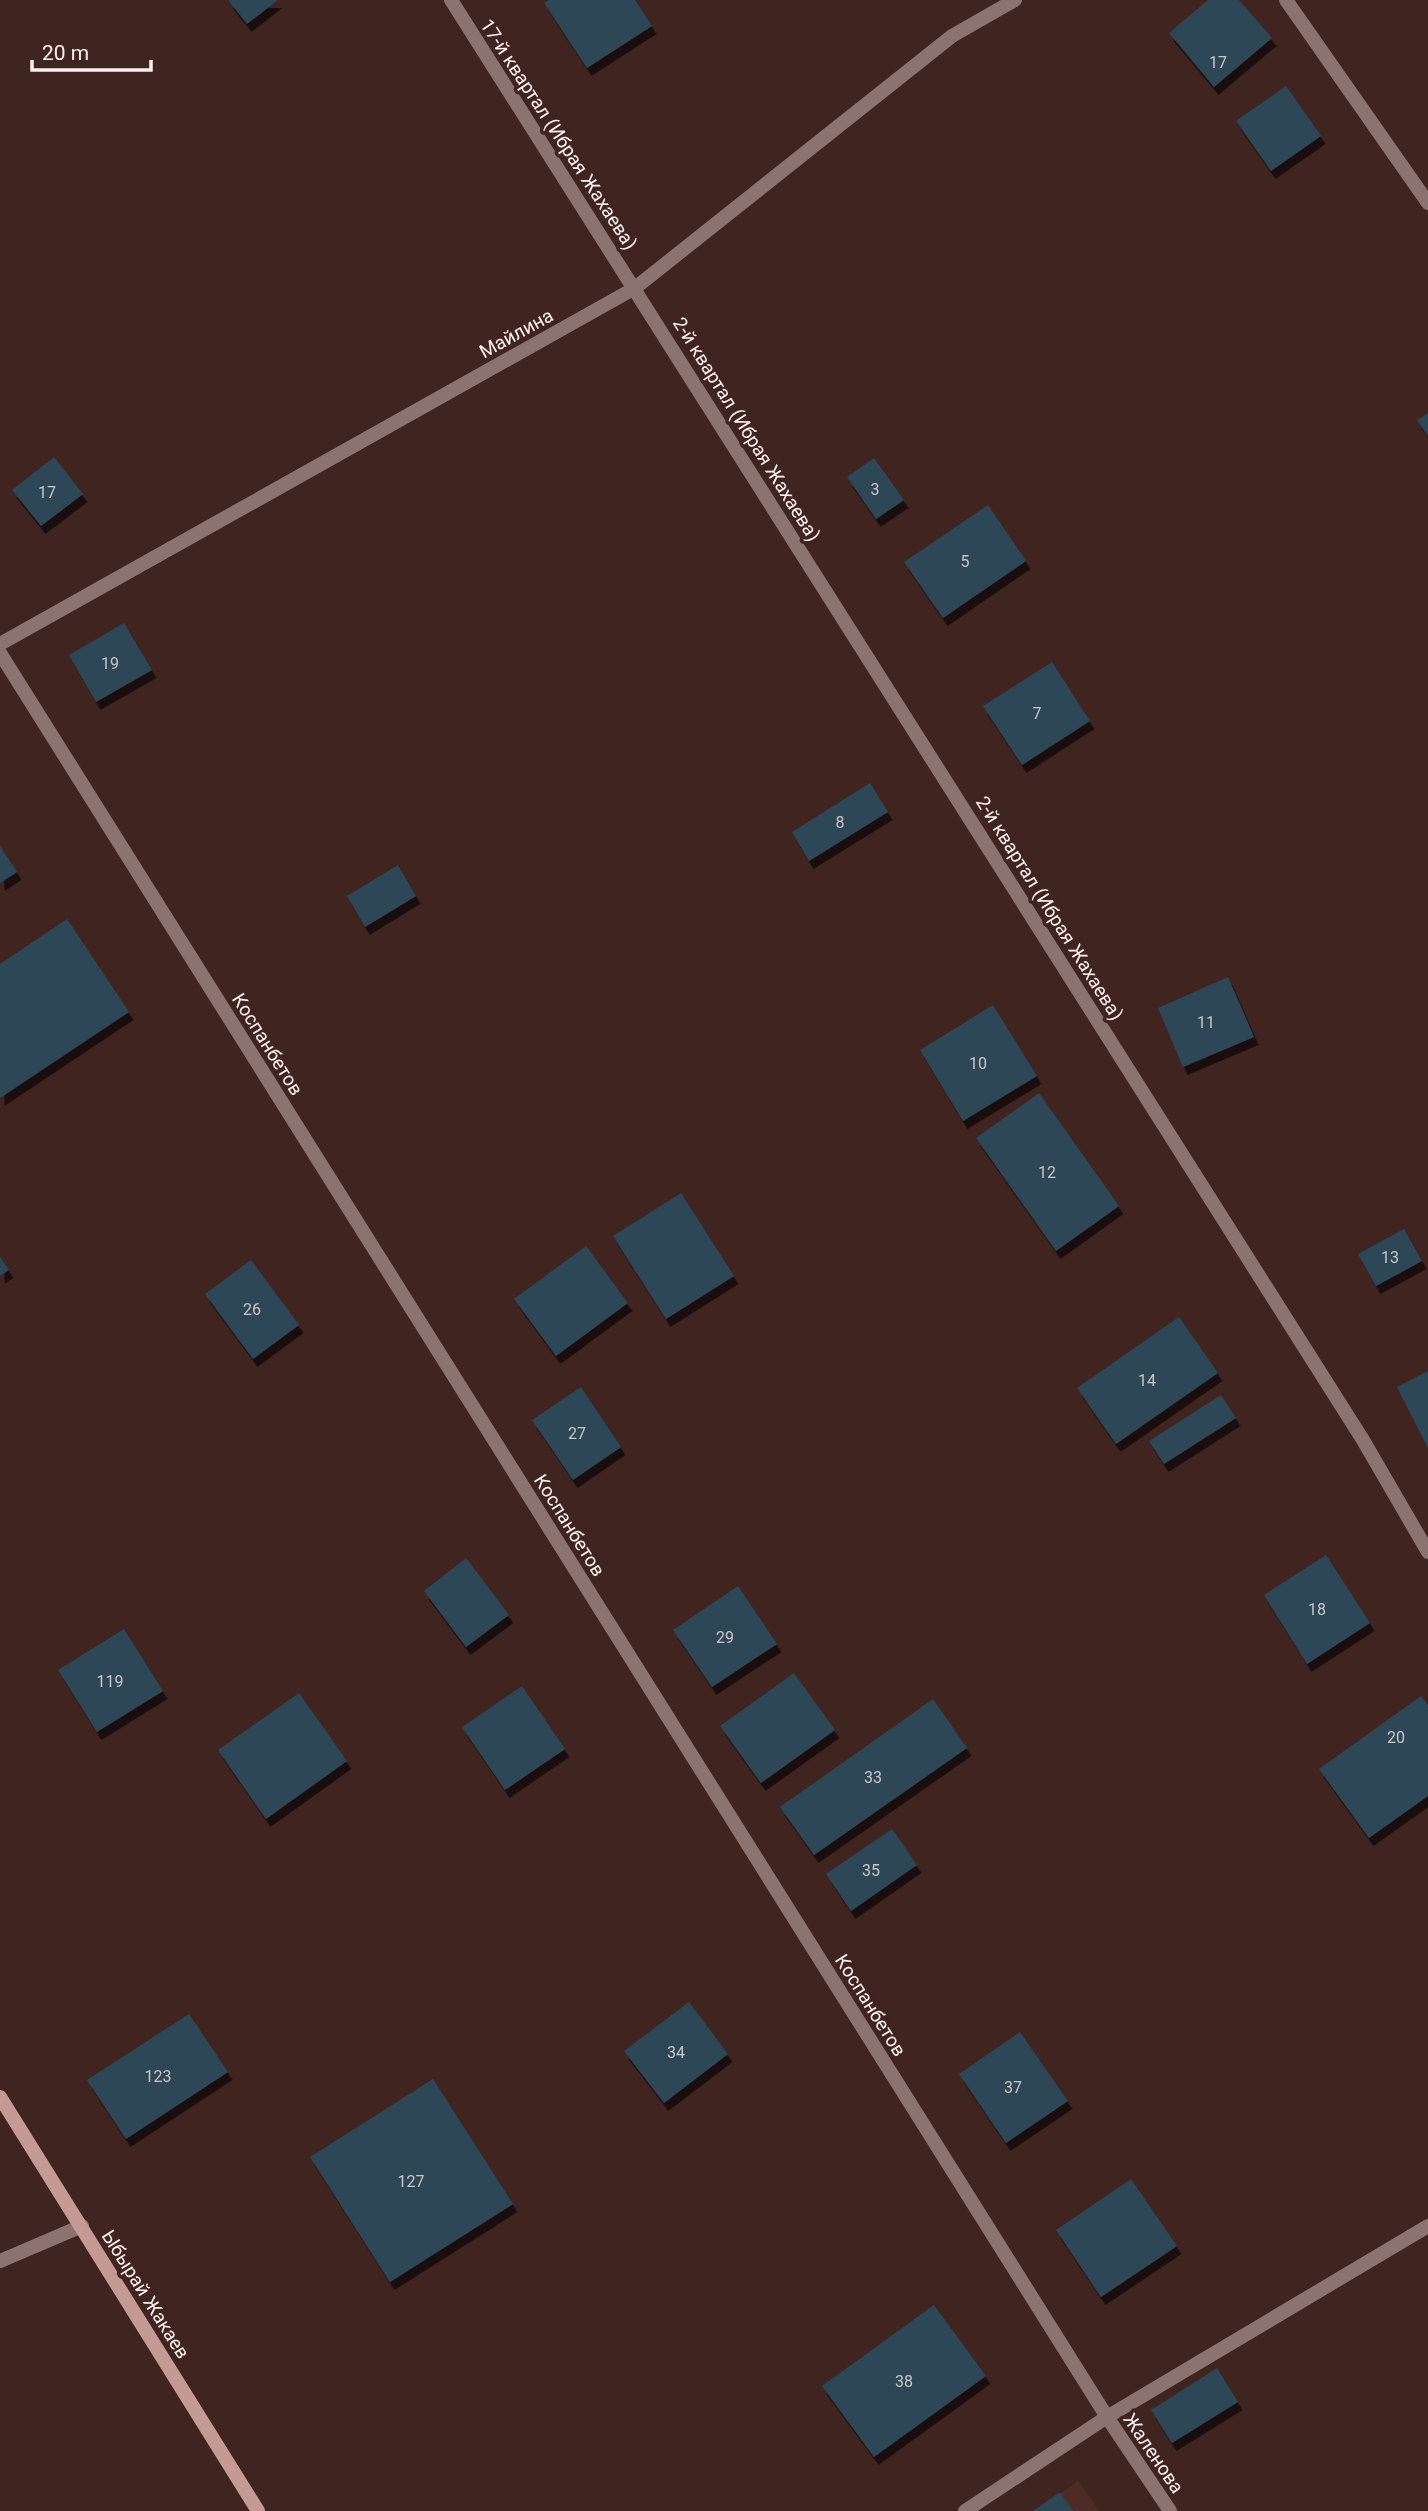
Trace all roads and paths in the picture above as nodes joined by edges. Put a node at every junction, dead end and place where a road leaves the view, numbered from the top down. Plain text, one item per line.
1 (451, 0) edge
2 (1015, 0) edge
3 (1286, 0) edge
4 (1428, 203) edge
5 (635, 288) junction
6 (0, 644) edge
7 (0, 653) edge
8 (1428, 1552) edge
9 (0, 2097) edge
10 (82, 2226) junction
11 (1428, 2226) edge
12 (0, 2261) edge
13 (1107, 2417) junction
14 (258, 2511) edge
15 (965, 2511) edge
16 (1170, 2511) edge

1 - 5 street, 17-й квартал (Ибрая Жахаева)
2 - 5 street, Майлина
3 - 4 street
5 - 6 street, Майлина
5 - 8 street, 2-й квартал (Ибрая Жахаева)
7 - 13 street, Коспанбетов
9 - 10 street, Ыбырай Жакаев
10 - 12 street
10 - 14 street, Ыбырай Жакаев
11 - 13 street
13 - 15 street
13 - 16 street, Жаленова

